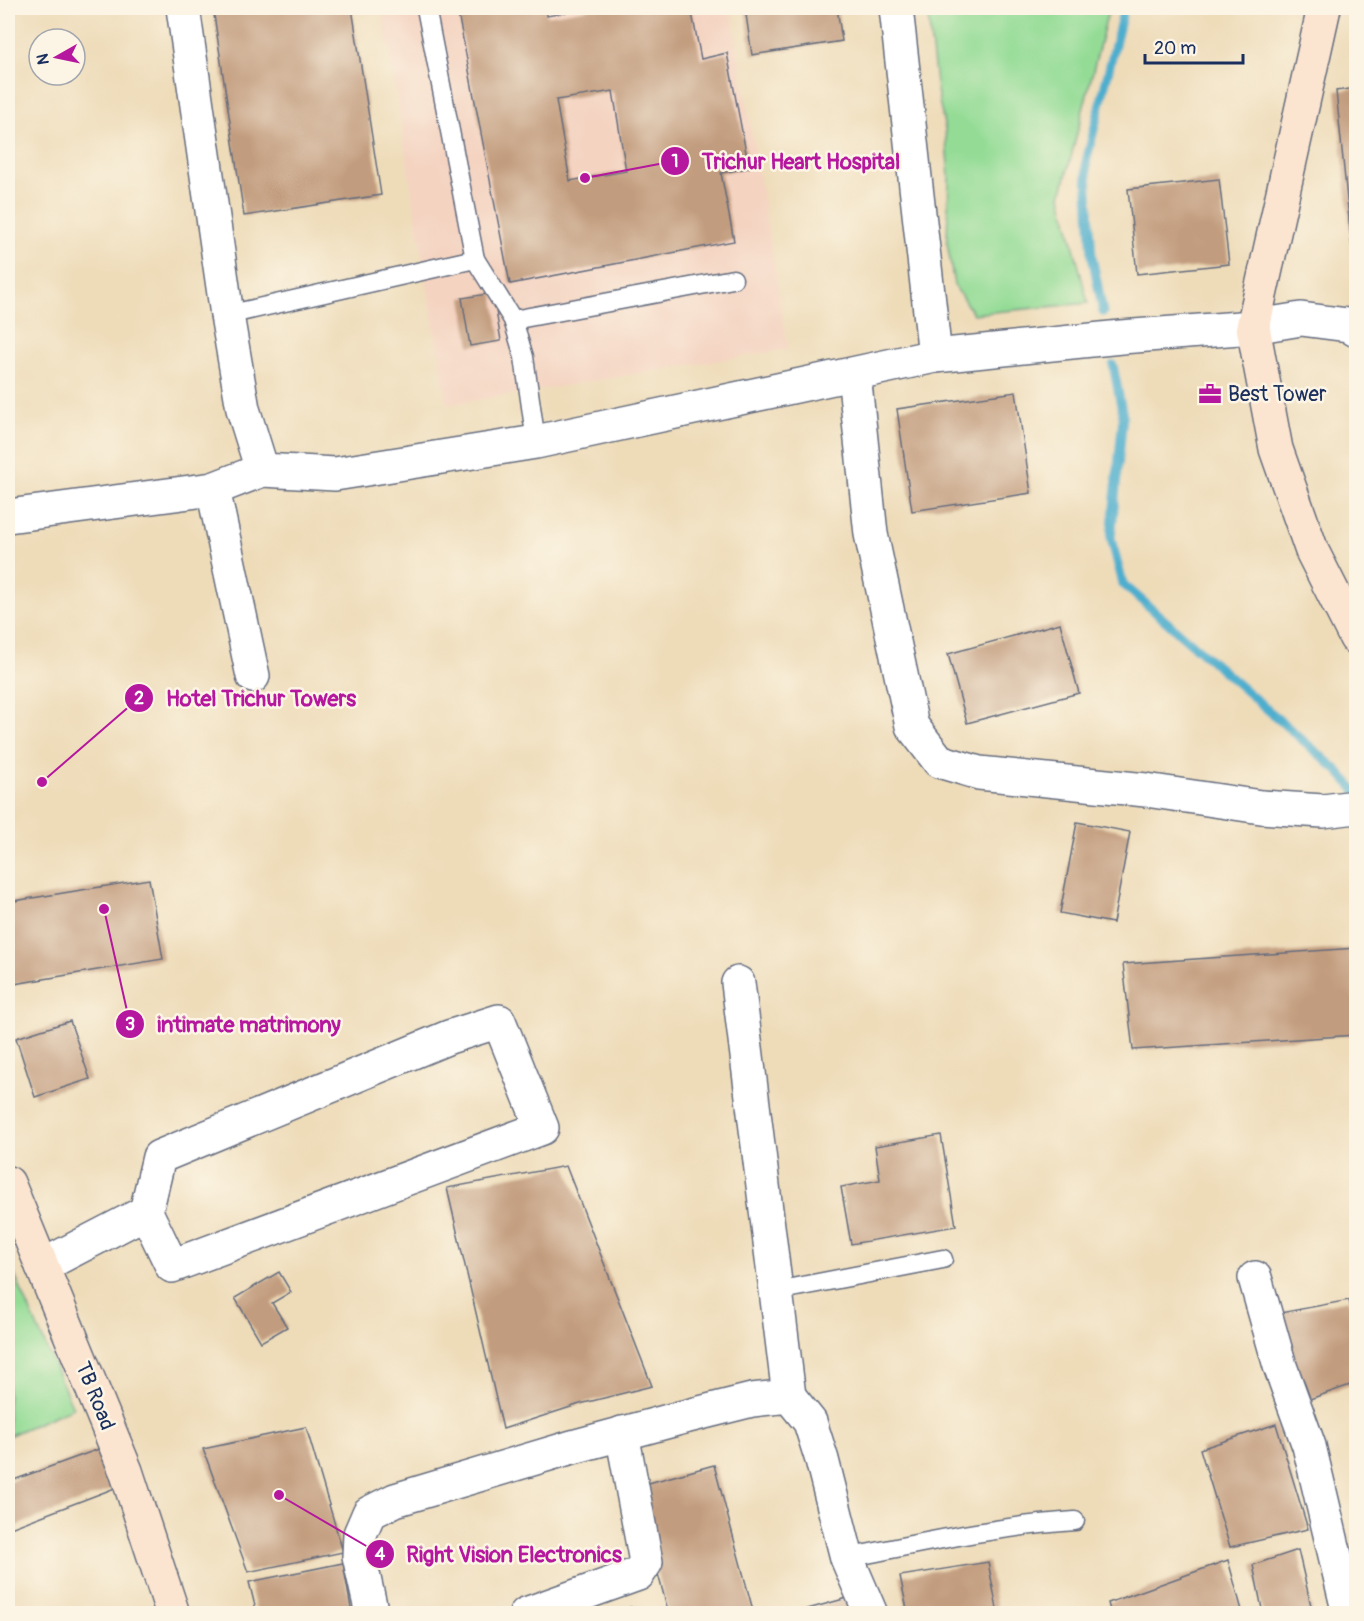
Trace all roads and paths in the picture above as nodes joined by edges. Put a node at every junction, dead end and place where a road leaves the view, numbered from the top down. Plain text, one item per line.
1 (183, 8) edge
2 (426, 8) edge
3 (896, 8) edge
4 (1324, 8) edge
5 (475, 259) junction
6 (733, 279) dead end
7 (227, 315) junction
8 (513, 320) junction
9 (1253, 327) junction
10 (1356, 330) edge
11 (934, 356) junction
12 (854, 374) junction
13 (536, 442) junction
14 (262, 470) junction
15 (213, 489) junction
16 (8, 516) edge
17 (1356, 638) edge
18 (253, 676) dead end
19 (1356, 807) edge
20 (738, 983) dead end
21 (8, 1183) edge
22 (146, 1212) junction
23 (943, 1259) dead end
24 (42, 1266) junction
25 (1255, 1278) dead end
26 (776, 1291) junction
27 (789, 1396) junction
28 (622, 1433) junction
29 (1075, 1521) dead end
30 (847, 1558) junction
31 (173, 1614) edge
32 (372, 1614) edge
33 (526, 1614) edge
34 (871, 1614) edge
35 (1349, 1614) edge

1 - 7 street
2 - 5 lane
3 - 11 street
4 - 9 main road
5 - 7 lane
5 - 8 lane
6 - 8 lane
7 - 14 street
8 - 13 lane
9 - 10 street
9 - 11 street
9 - 17 main road
11 - 12 street
12 - 13 street
12 - 19 street
13 - 14 street
14 - 15 street
15 - 16 street
15 - 18 street
20 - 26 street
21 - 24 main road, TB Road
22 - 22 street
22 - 24 street
23 - 26 lane
24 - 31 main road, TB Road
25 - 35 street
26 - 27 street
27 - 28 street
27 - 30 street
28 - 32 street
28 - 33 street
29 - 30 lane
30 - 34 street

